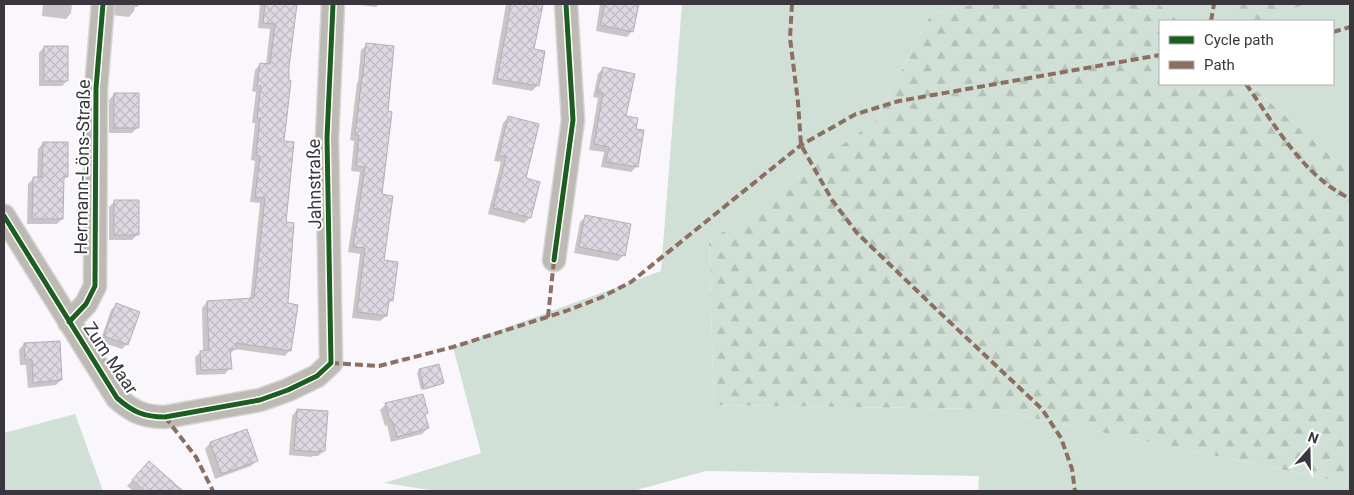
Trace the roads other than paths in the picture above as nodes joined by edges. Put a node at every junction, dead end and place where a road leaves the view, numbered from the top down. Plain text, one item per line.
1 (103, 4) edge
2 (333, 4) edge
3 (566, 4) edge
4 (4, 216) edge
5 (554, 260) dead end
6 (69, 322) junction
7 (331, 364) joint

1 - 6 street, Hermann-Löns-Straße
2 - 7 street, Jahnstraße
3 - 5 street
4 - 6 street, Zum Maar
6 - 7 street, Zum Maar

